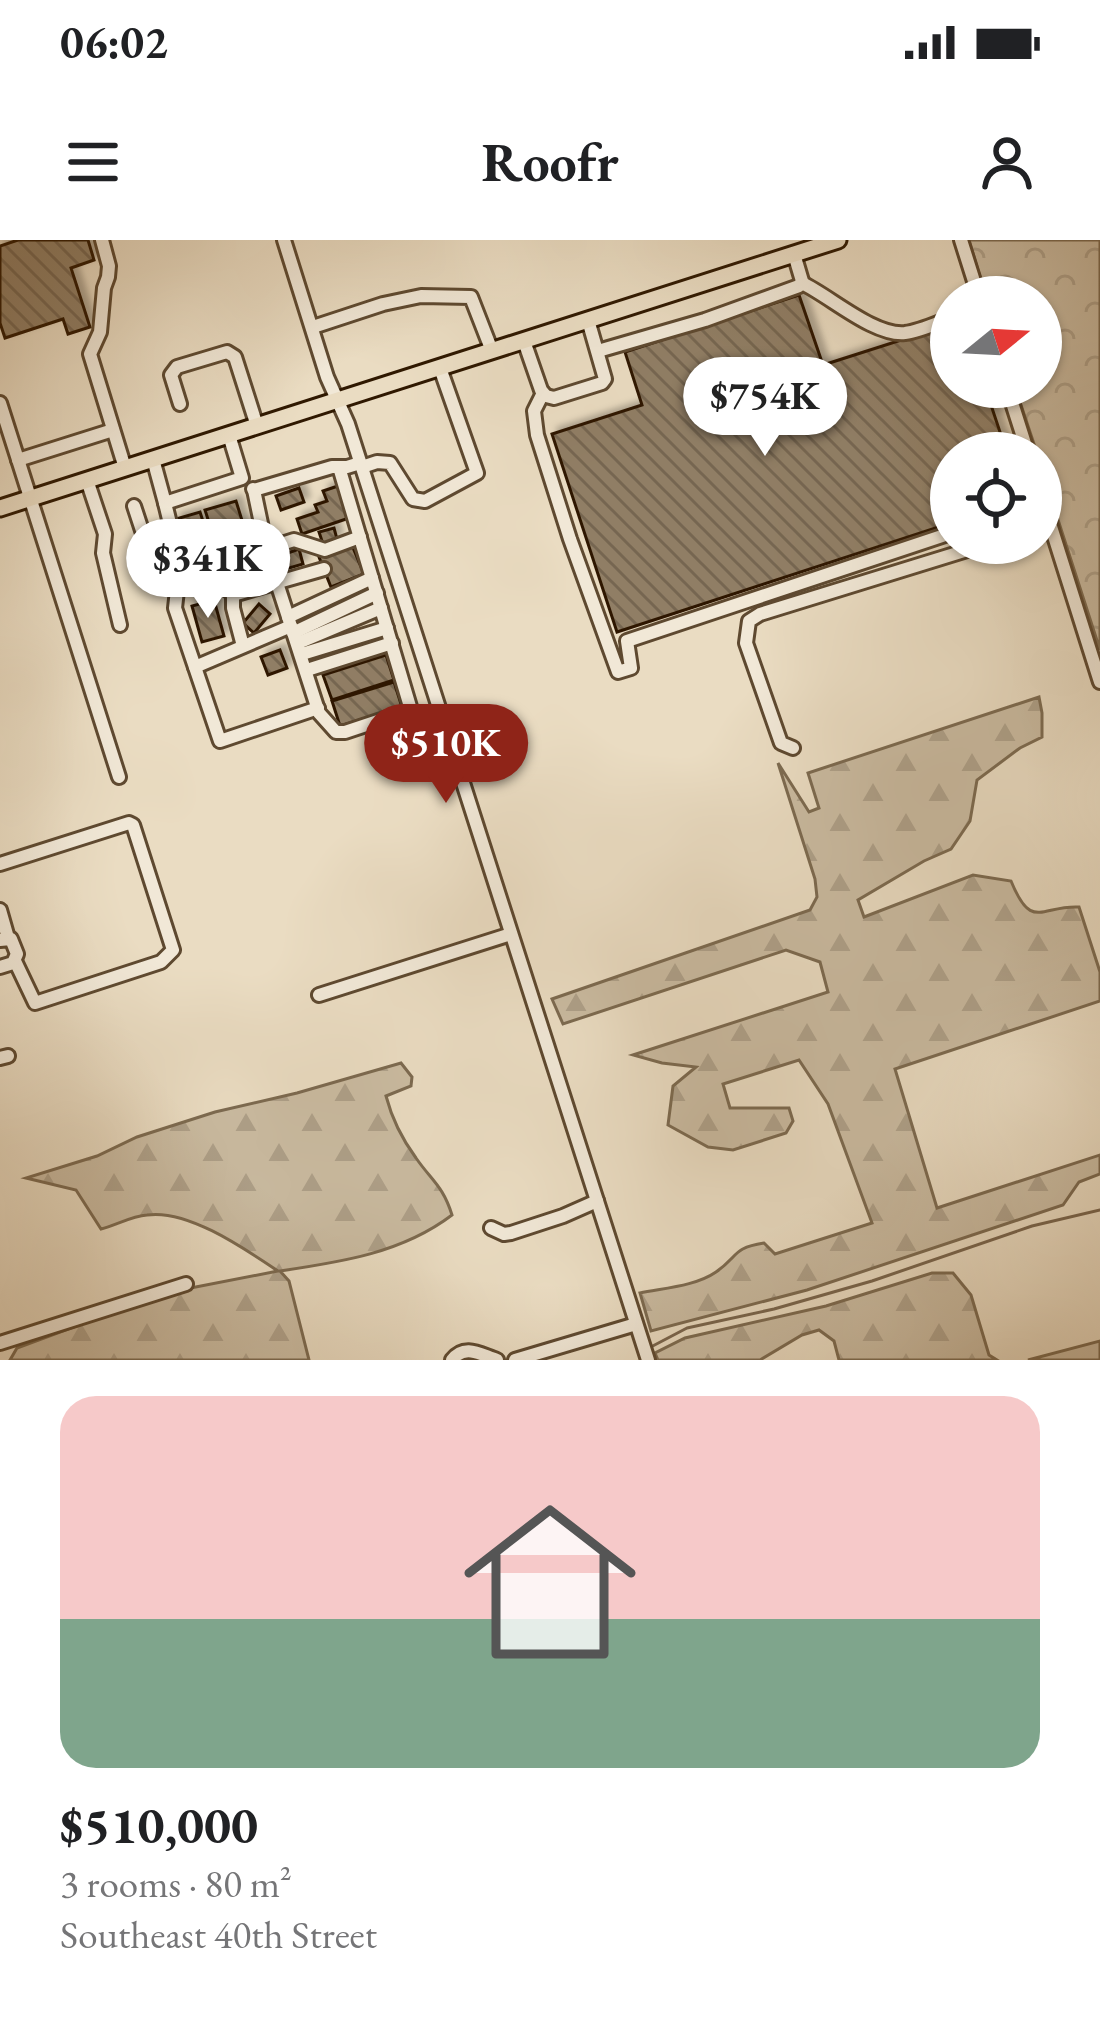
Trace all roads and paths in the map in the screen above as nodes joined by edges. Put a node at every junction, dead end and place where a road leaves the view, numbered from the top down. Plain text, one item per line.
1 (102, 240) edge
2 (284, 240) edge
3 (838, 240) edge
4 (962, 240) edge
5 (794, 254) junction
6 (973, 276) edge
7 (802, 283) junction
8 (587, 320) junction
9 (930, 325) edge
10 (313, 327) junction
11 (524, 341) junction
12 (492, 351) junction
13 (598, 351) junction
14 (440, 368) junction
15 (543, 393) junction
16 (338, 400) junction
17 (0, 403) edge
18 (180, 404) dead end
19 (256, 426) junction
20 (113, 430) junction
21 (229, 435) junction
22 (18, 460) junction
23 (153, 460) junction
24 (361, 465) junction
25 (339, 467) junction
26 (125, 468) junction
27 (242, 478) junction
28 (87, 481) junction
29 (254, 490) junction
30 (30, 498) junction
31 (165, 503) junction
32 (134, 506) dead end
33 (0, 508) edge
34 (360, 537) junction
35 (930, 540) edge
36 (266, 549) junction
37 (177, 550) junction
38 (930, 562) edge
39 (1059, 564) edge
40 (324, 569) dead end
41 (372, 578) junction
42 (278, 584) junction
43 (177, 587) junction
44 (377, 593) junction
45 (233, 595) junction
46 (381, 608) junction
47 (120, 625) dead end
48 (387, 628) junction
49 (295, 635) junction
50 (392, 643) junction
51 (242, 646) junction
52 (195, 667) junction
53 (307, 670) junction
54 (1100, 682) edge
55 (318, 708) junction
56 (793, 748) dead end
57 (119, 777) dead end
58 (0, 864) edge
59 (0, 910) edge
60 (512, 934) junction
61 (4, 939) edge
62 (15, 961) junction
63 (0, 967) edge
64 (319, 995) dead end
65 (597, 1201) junction
66 (490, 1228) dead end
67 (186, 1284) dead end
68 (636, 1324) junction
69 (0, 1342) edge
70 (452, 1360) edge
71 (497, 1360) edge
72 (515, 1360) edge
73 (648, 1360) edge

1 - 20 street
2 - 10 street
3 - 5 main road
4 - 6 street
5 - 7 street
5 - 8 main road
7 - 9 street
7 - 13 street
8 - 11 main road
8 - 13 street
10 - 12 street
10 - 16 street
11 - 12 main road
11 - 15 street
12 - 14 main road
13 - 15 street
14 - 16 main road
14 - 24 street
15 - 35 street
16 - 19 main road
16 - 24 street
17 - 22 street
18 - 19 street
19 - 21 main road
20 - 22 street
20 - 26 street
21 - 23 main road
21 - 27 street
22 - 30 street
23 - 26 main road
23 - 31 street
24 - 25 street
24 - 60 street
25 - 29 street
25 - 34 street
26 - 28 main road
27 - 29 street
27 - 31 street
28 - 30 main road
28 - 47 street
29 - 36 street
30 - 33 main road
30 - 57 street
31 - 37 street
32 - 37 street
34 - 36 street
34 - 41 street
36 - 42 street
37 - 43 street
38 - 56 street
39 - 54 street
40 - 42 street
41 - 44 street
41 - 49 street
42 - 45 street
42 - 49 street
43 - 45 street
43 - 52 street
44 - 46 street
44 - 49 street
45 - 51 street
46 - 48 street
46 - 49 street
48 - 49 street
48 - 50 street
49 - 51 street
49 - 53 street
50 - 53 street
50 - 55 street
51 - 52 street
52 - 55 street
53 - 55 street
58 - 62 street
59 - 61 street
60 - 64 street
60 - 65 street
61 - 62 street
62 - 63 street
65 - 66 street
65 - 68 street
67 - 69 street
68 - 72 street
68 - 73 street
70 - 71 street

